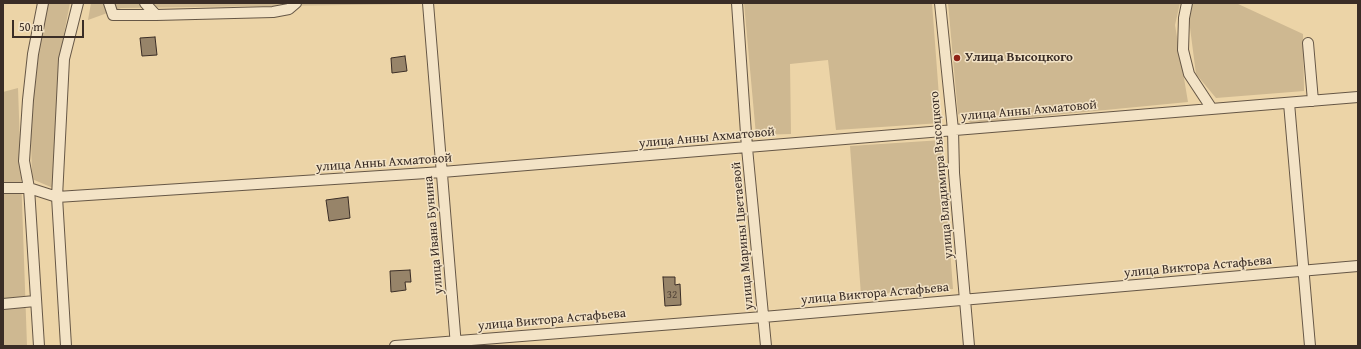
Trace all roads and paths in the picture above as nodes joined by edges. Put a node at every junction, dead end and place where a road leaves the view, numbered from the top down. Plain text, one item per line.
1 (43, 3) edge
2 (78, 3) edge
3 (109, 3) edge
4 (145, 3) edge
5 (296, 3) edge
6 (428, 3) edge
7 (737, 3) edge
8 (940, 3) edge
9 (1187, 3) edge
10 (156, 15) junction
11 (1308, 43) dead end
12 (1358, 97) edge
13 (1313, 101) junction
14 (1289, 102) junction
15 (1212, 109) junction
16 (953, 130) junction
17 (747, 148) junction
18 (442, 172) junction
19 (3, 188) edge
20 (29, 188) junction
21 (57, 197) junction
22 (1358, 266) edge
23 (1304, 271) junction
24 (966, 299) junction
25 (36, 302) junction
26 (3, 304) edge
27 (764, 317) junction
28 (456, 344) edge
29 (39, 346) edge
30 (66, 346) edge
31 (395, 346) edge
32 (766, 346) edge
33 (969, 346) edge
34 (1310, 346) edge

1 - 20 street
2 - 21 street
3 - 10 street
4 - 10 street
5 - 10 street
6 - 18 street, улица Ивана Бунина
7 - 17 street, улица Марины Цветаевой
8 - 16 street, улица Владимира Высоцкого
9 - 15 street
11 - 13 street
12 - 13 street, улица Анны Ахматовой
13 - 14 street, улица Анны Ахматовой
14 - 15 street, улица Анны Ахматовой
14 - 23 street
15 - 16 street, улица Анны Ахматовой
16 - 17 street, улица Анны Ахматовой
16 - 24 street, улица Владимира Высоцкого
17 - 18 street, улица Анны Ахматовой
17 - 27 street, улица Марины Цветаевой
18 - 21 street, улица Анны Ахматовой
18 - 28 street, улица Ивана Бунина
19 - 20 street
20 - 21 street
20 - 25 street
21 - 30 street
22 - 23 street, улица Виктора Астафьева
23 - 24 street, улица Виктора Астафьева
23 - 34 street
24 - 27 street, улица Виктора Астафьева
24 - 33 street, улица Владимира Высоцкого
25 - 26 street
25 - 29 street
27 - 28 street, улица Виктора Астафьева
27 - 32 street, улица Марины Цветаевой
28 - 31 street, улица Виктора Астафьева

